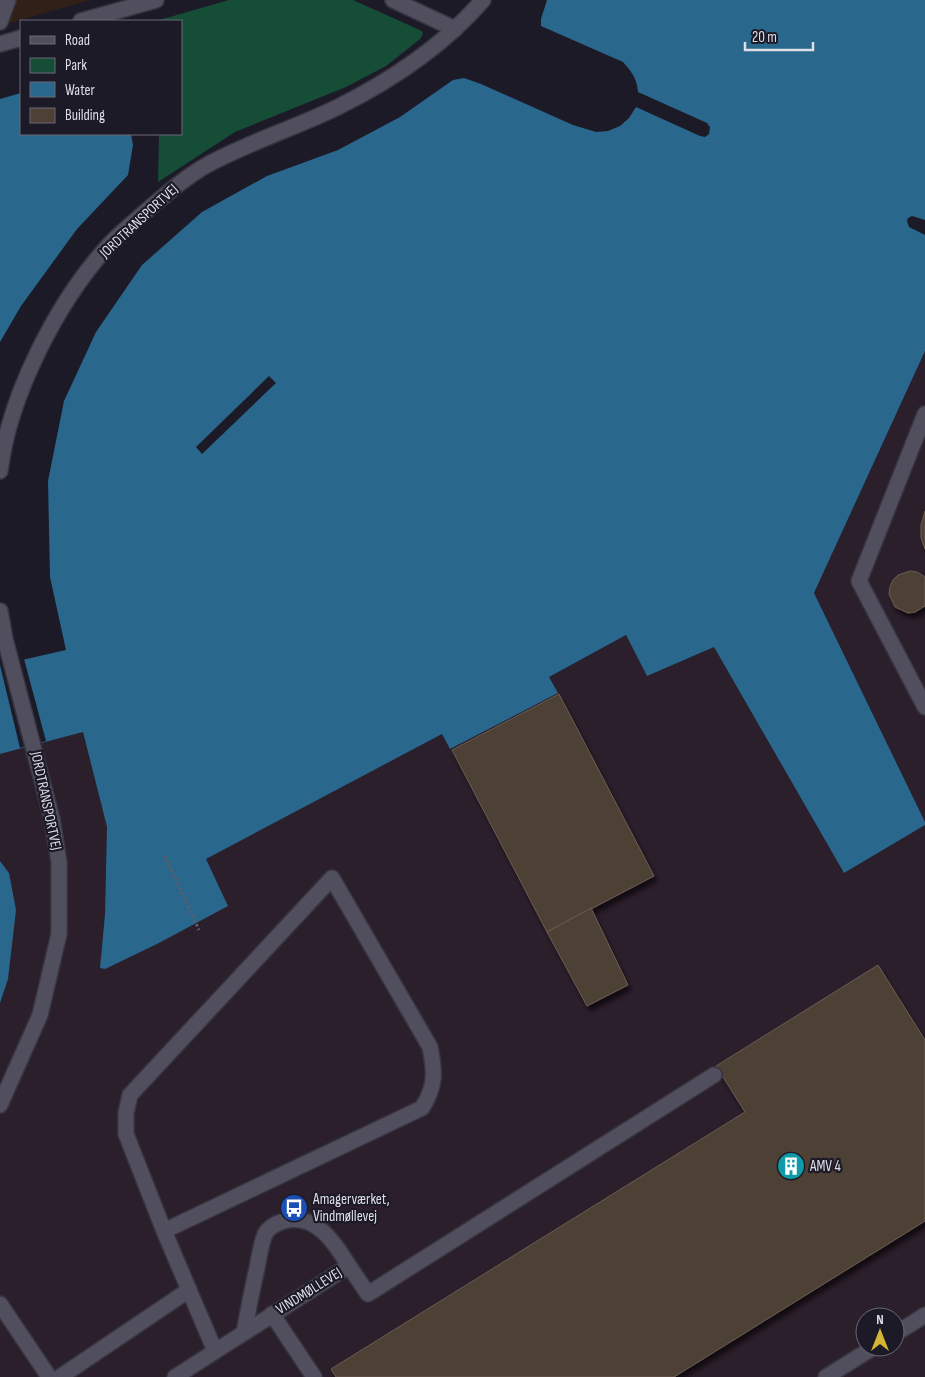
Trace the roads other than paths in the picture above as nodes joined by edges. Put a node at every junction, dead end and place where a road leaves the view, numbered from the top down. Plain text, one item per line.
1 (8, 0) edge
2 (156, 0) edge
3 (393, 0) edge
4 (483, 0) edge
5 (85, 20) edge
6 (0, 22) edge
7 (455, 30) junction
8 (20, 38) edge
9 (0, 44) edge
10 (925, 414) edge
11 (0, 471) edge
12 (0, 611) edge
13 (925, 707) edge
14 (714, 1075) dead end
15 (0, 1105) edge
16 (164, 1232) junction
17 (349, 1266) junction
18 (189, 1290) junction
19 (0, 1304) edge
20 (272, 1314) junction
21 (925, 1315) edge
22 (905, 1328) edge
23 (244, 1333) junction
24 (215, 1351) junction
25 (858, 1357) edge
26 (50, 1377) edge
27 (60, 1377) edge
28 (174, 1377) edge
29 (314, 1377) edge
30 (826, 1377) edge

1 - 6 street
2 - 5 street
3 - 7 street
4 - 7 street, JORDTRANSPORTVEJ
7 - 11 street, JORDTRANSPORTVEJ
8 - 9 street
10 - 13 street
12 - 15 street, JORDTRANSPORTVEJ
14 - 17 street
16 - 16 street
16 - 18 street
17 - 20 street, VINDMØLLEVEJ
17 - 23 street, VINDMØLLEVEJ
18 - 24 street
18 - 27 street
19 - 26 street
20 - 23 street, VINDMØLLEVEJ
20 - 29 street
21 - 22 street
23 - 24 street, VINDMØLLEVEJ
24 - 28 street, VINDMØLLEVEJ
25 - 30 street

